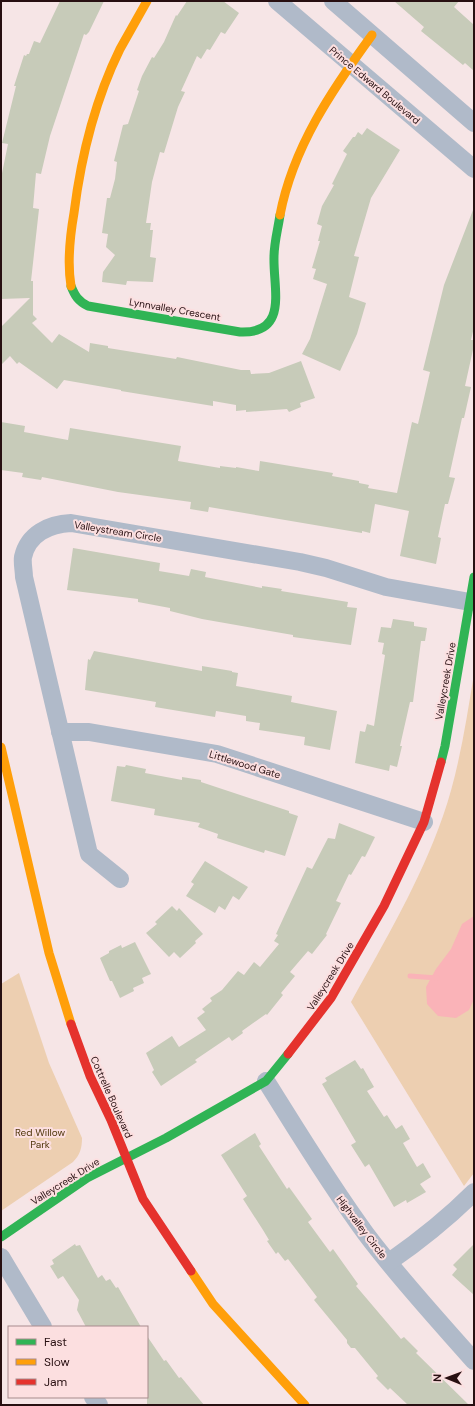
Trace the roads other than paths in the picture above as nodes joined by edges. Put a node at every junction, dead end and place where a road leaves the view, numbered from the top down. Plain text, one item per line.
1 (147, 1) edge
2 (277, 1) edge
3 (333, 1) edge
4 (372, 34) junction
5 (350, 65) junction
6 (474, 122) edge
7 (474, 168) edge
8 (474, 577) edge
9 (470, 602) junction
10 (60, 732) junction
11 (1, 747) edge
12 (424, 822) junction
13 (120, 879) dead end
14 (266, 1081) junction
15 (126, 1158) junction
16 (474, 1192) edge
17 (1, 1236) edge
18 (1, 1257) edge
19 (388, 1262) junction
20 (42, 1326) edge
21 (474, 1361) edge
22 (305, 1405) edge

1 - 5 street, Lynnvalley Crescent
2 - 5 street, Prince Edward Boulevard
3 - 4 street
4 - 5 street, Lynnvalley Crescent
4 - 6 street
5 - 7 street, Prince Edward Boulevard
8 - 9 street, Valleycreek Drive
9 - 10 street, Valleystream Circle
9 - 12 street, Valleycreek Drive
10 - 12 street, Littlewood Gate
10 - 13 street, Valleystream Circle
11 - 15 street, Cottrelle Boulevard
12 - 14 street, Valleycreek Drive
14 - 15 street, Valleycreek Drive
14 - 19 street, Highvalley Circle
15 - 17 street, Valleycreek Drive
15 - 22 street, Cottrelle Boulevard
16 - 19 street
18 - 20 street
19 - 21 street, Highvalley Circle

